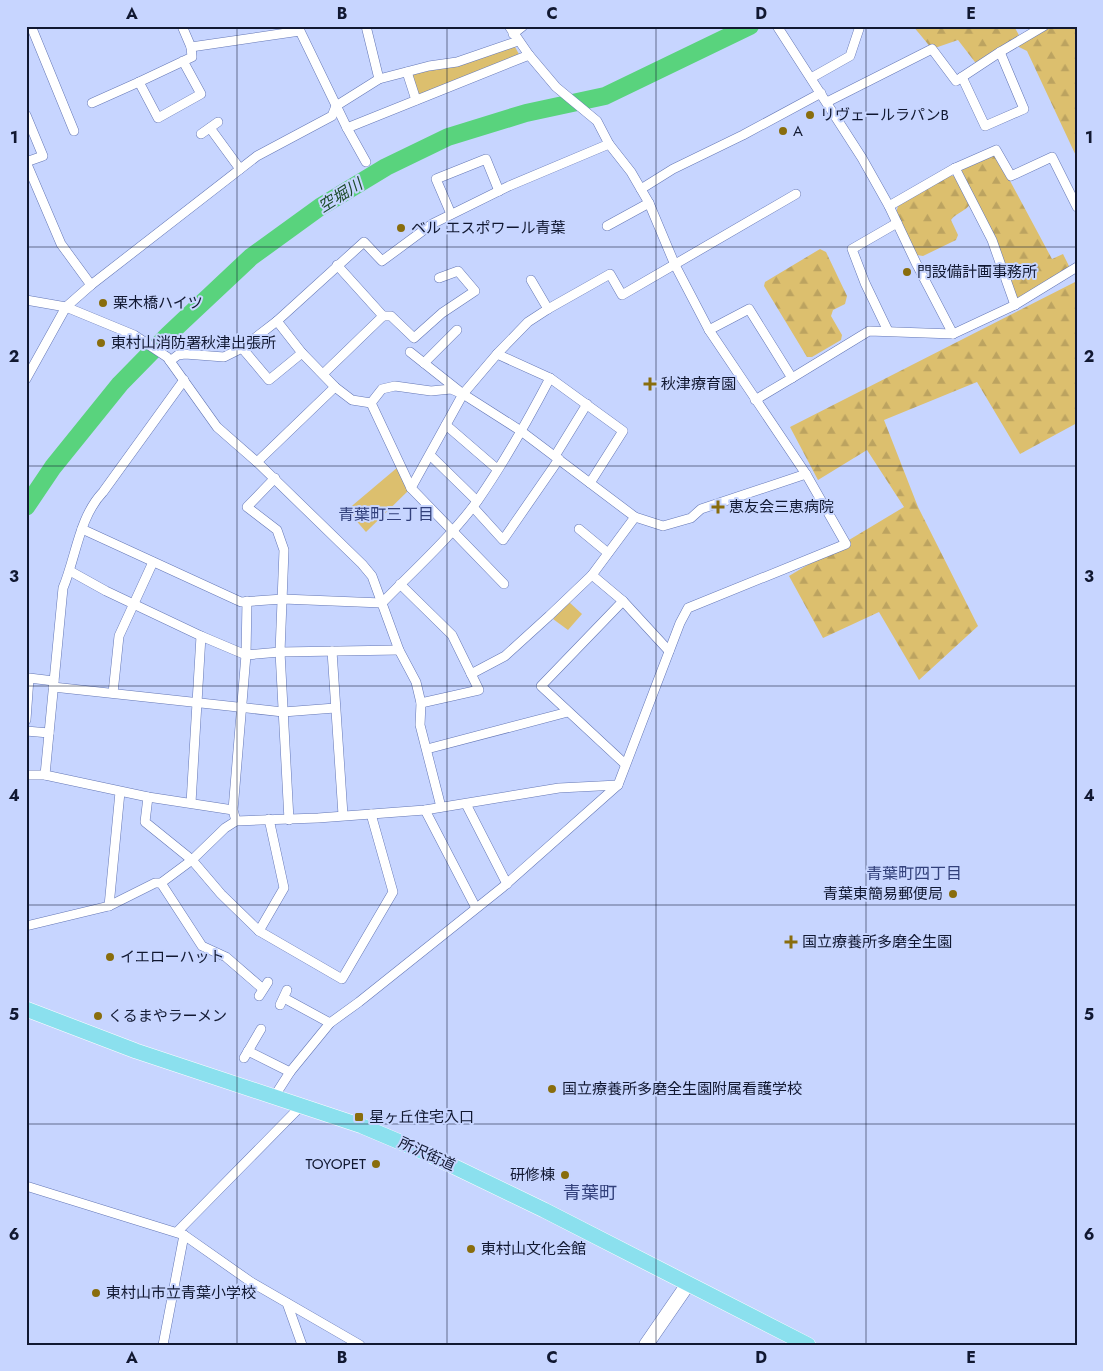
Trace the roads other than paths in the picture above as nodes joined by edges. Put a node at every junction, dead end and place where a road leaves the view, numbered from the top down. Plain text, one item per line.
1 (31, 26) edge
2 (182, 26) edge
3 (265, 26) edge
4 (366, 26) edge
5 (523, 26) edge
6 (860, 26) edge
7 (1044, 26) edge
8 (779, 30) edge
9 (513, 33) edge
10 (269, 36) junction
11 (191, 48) junction
12 (1000, 52) junction
13 (529, 55) junction
14 (183, 61) junction
15 (407, 72) junction
16 (962, 77) junction
17 (811, 78) junction
18 (379, 79) junction
19 (139, 82) junction
20 (821, 93) junction
21 (416, 100) junction
22 (827, 102) junction
23 (92, 103) dead end
24 (336, 106) junction
25 (26, 115) edge
26 (218, 122) dead end
27 (210, 128) junction
28 (347, 128) junction
29 (74, 131) dead end
30 (201, 134) dead end
31 (609, 144) junction
32 (366, 162) dead end
33 (955, 168) junction
34 (240, 169) junction
35 (641, 189) junction
36 (498, 191) junction
37 (796, 194) dead end
38 (649, 203) junction
39 (889, 206) junction
40 (1077, 207) edge
41 (451, 214) junction
42 (897, 223) junction
43 (607, 226) dead end
44 (337, 265) junction
45 (675, 265) junction
46 (1077, 267) edge
47 (439, 278) dead end
48 (531, 280) dead end
49 (91, 285) junction
50 (26, 300) edge
51 (1015, 305) junction
52 (66, 307) junction
53 (548, 309) junction
54 (383, 316) junction
55 (277, 321) junction
56 (457, 330) dead end
57 (709, 330) junction
58 (888, 331) junction
59 (953, 334) junction
60 (242, 348) junction
61 (410, 352) dead end
62 (302, 353) junction
63 (497, 354) junction
64 (168, 359) junction
65 (424, 364) junction
66 (323, 374) junction
67 (26, 378) edge
68 (550, 378) junction
69 (792, 378) junction
70 (184, 380) junction
71 (334, 388) junction
72 (463, 394) junction
73 (755, 400) junction
74 (371, 403) junction
75 (587, 404) junction
76 (446, 425) junction
77 (521, 431) junction
78 (430, 455) junction
79 (557, 458) junction
80 (257, 462) junction
81 (497, 470) junction
82 (806, 474) junction
83 (274, 478) junction
84 (590, 483) junction
85 (411, 488) junction
86 (475, 504) junction
87 (635, 517) junction
88 (82, 529) junction
89 (579, 529) dead end
90 (452, 531) junction
91 (608, 553) junction
92 (153, 562) junction
93 (70, 571) junction
94 (592, 575) junction
95 (400, 584) junction
96 (504, 584) dead end
97 (283, 599) junction
98 (623, 601) junction
99 (247, 602) junction
100 (134, 603) junction
101 (382, 603) junction
102 (201, 636) junction
103 (399, 650) junction
104 (332, 651) junction
105 (280, 652) junction
106 (670, 652) junction
107 (246, 655) junction
108 (471, 674) junction
109 (54, 684) junction
110 (113, 693) junction
111 (196, 703) junction
112 (421, 703) junction
113 (242, 708) junction
114 (335, 708) junction
115 (283, 712) junction
116 (568, 712) junction
117 (26, 720) edge
118 (26, 731) edge
119 (49, 733) junction
120 (427, 749) junction
121 (625, 764) junction
122 (26, 775) edge
123 (45, 775) junction
124 (618, 785) junction
125 (120, 792) junction
126 (148, 797) junction
127 (191, 803) junction
128 (466, 804) junction
129 (441, 807) junction
130 (233, 810) junction
131 (425, 810) junction
132 (371, 814) junction
133 (343, 815) junction
134 (269, 819) junction
135 (289, 820) junction
136 (236, 821) junction
137 (192, 860) junction
138 (161, 884) junction
139 (507, 884) junction
140 (109, 906) junction
141 (476, 908) junction
142 (26, 926) edge
143 (259, 931) junction
144 (264, 989) dead end
145 (284, 998) dead end
146 (26, 1009) edge
147 (330, 1023) junction
148 (261, 1029) dead end
149 (290, 1072) junction
150 (274, 1097) junction
151 (301, 1106) junction
152 (26, 1186) edge
153 (180, 1234) junction
154 (688, 1284) junction
155 (287, 1303) junction
156 (799, 1343) edge
157 (163, 1345) edge
158 (302, 1345) edge
159 (360, 1345) edge
160 (646, 1345) edge

1 - 29 street
2 - 11 street
3 - 10 street
4 - 18 street
5 - 9 street
6 - 17 street
7 - 12 street
8 - 17 street
9 - 13 street
9 - 15 street
10 - 11 street
10 - 24 street
11 - 14 street
12 - 16 street
12 - 16 street
13 - 21 street
13 - 31 street
14 - 19 street
14 - 19 street
15 - 18 street
15 - 21 street
16 - 22 street
17 - 20 street
18 - 24 street
19 - 23 street
20 - 22 street
20 - 35 street
21 - 28 street
22 - 39 street
24 - 28 street
24 - 34 street
25 - 49 street
26 - 27 street
27 - 30 street
27 - 34 street
28 - 32 street
31 - 35 street
31 - 36 street
33 - 39 street
33 - 40 street
33 - 51 street
34 - 49 street
35 - 38 street
36 - 41 street
36 - 41 street
37 - 45 street
38 - 43 street
38 - 45 street
39 - 42 street
41 - 44 street
42 - 58 street
42 - 59 street
44 - 54 street
44 - 55 street
45 - 53 street
45 - 57 street
46 - 51 street
47 - 54 street
48 - 53 street
49 - 52 street
50 - 52 street
51 - 59 street
52 - 64 street
52 - 67 street
53 - 63 street
54 - 66 street
55 - 60 street
55 - 62 street
56 - 65 street
57 - 69 street
57 - 73 street
58 - 59 street
58 - 69 street
60 - 62 street
60 - 64 street
61 - 65 street
62 - 66 street
63 - 68 street
63 - 72 street
64 - 70 street
65 - 72 street
66 - 71 street
68 - 75 street
68 - 77 street
69 - 73 street
70 - 80 street
70 - 88 street
71 - 74 street
71 - 80 street
72 - 74 street
72 - 76 street
72 - 77 street
73 - 82 street
74 - 85 street
75 - 79 street
75 - 84 street
76 - 78 street
76 - 81 street
77 - 79 street
77 - 81 street
78 - 85 street
78 - 86 street
79 - 84 street
79 - 86 street
80 - 83 street
81 - 86 street
82 - 87 street
82 - 106 street
83 - 97 street
83 - 101 street
84 - 87 street
85 - 90 street
86 - 90 street
87 - 91 street
88 - 92 street
88 - 93 street
89 - 91 street
90 - 95 street
90 - 96 street
91 - 94 street
92 - 99 street
92 - 100 street
93 - 100 street
93 - 109 street
94 - 98 street
94 - 108 street
95 - 101 street
95 - 108 street
97 - 99 street
97 - 101 street
97 - 105 street
98 - 106 street
98 - 116 street
99 - 107 street
100 - 102 street
100 - 110 street
101 - 103 street
102 - 107 street
102 - 111 street
103 - 104 street
103 - 112 street
104 - 105 street
104 - 114 street
105 - 107 street
105 - 115 street
106 - 121 street
107 - 113 street
108 - 112 street
109 - 110 street
109 - 117 street
109 - 119 street
110 - 111 street
111 - 113 street
111 - 127 street
112 - 120 street
113 - 115 street
113 - 130 street
114 - 115 street
114 - 133 street
115 - 135 street
116 - 120 street
116 - 121 street
118 - 119 street
119 - 123 street
120 - 129 street
121 - 124 street
122 - 123 street
123 - 125 street
124 - 128 street
124 - 139 street
125 - 126 street
125 - 140 street
126 - 127 street
126 - 137 street
127 - 130 street
128 - 129 street
128 - 139 street
129 - 131 street
130 - 136 street
131 - 132 street
131 - 141 street
132 - 133 street
132 - 143 street
133 - 135 street
134 - 135 street
134 - 136 street
134 - 143 street
136 - 137 street
137 - 138 street
137 - 143 street
138 - 140 street
138 - 144 street
139 - 141 street
140 - 142 street
141 - 147 street
145 - 147 street
146 - 150 main road, 所沢街道
147 - 149 street
148 - 149 street
149 - 150 street
150 - 151 main road, 所沢街道
151 - 153 street
151 - 154 main road, 所沢街道
152 - 153 street
153 - 155 street
153 - 157 street
154 - 156 main road, 所沢街道
154 - 160 main road
155 - 158 street
155 - 159 street

